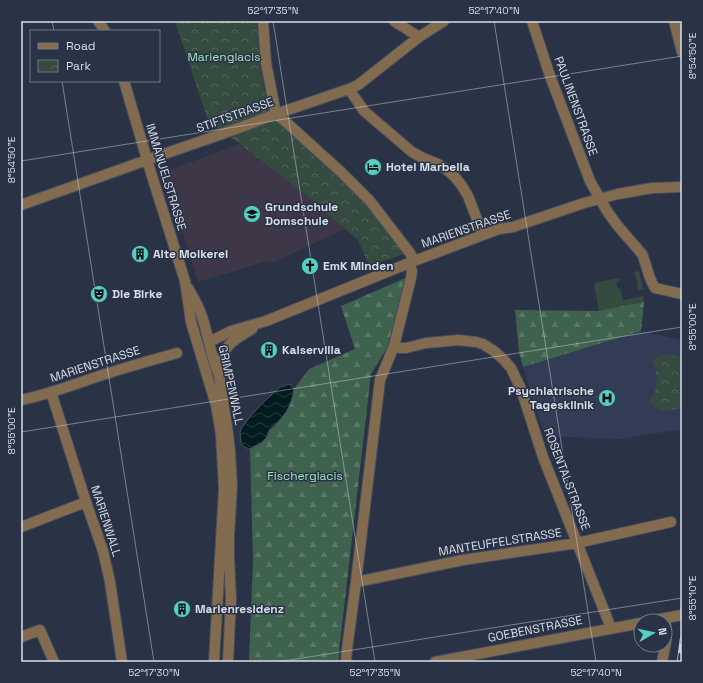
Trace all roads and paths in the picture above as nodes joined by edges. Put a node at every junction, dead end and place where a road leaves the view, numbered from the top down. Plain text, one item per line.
1 (98, 21) edge
2 (263, 21) edge
3 (394, 21) edge
4 (444, 21) edge
5 (532, 21) edge
6 (674, 21) edge
7 (104, 30) edge
8 (419, 38) junction
9 (682, 52) edge
10 (124, 82) edge
11 (349, 89) junction
12 (276, 114) junction
13 (147, 160) junction
14 (682, 187) edge
15 (600, 198) junction
16 (21, 205) edge
17 (483, 235) junction
18 (411, 262) junction
19 (185, 281) junction
20 (682, 294) edge
21 (266, 321) junction
22 (209, 342) junction
23 (394, 346) junction
24 (177, 353) dead end
25 (202, 359) junction
26 (219, 375) junction
27 (51, 392) junction
28 (21, 400) edge
29 (86, 502) junction
30 (671, 522) dead end
31 (21, 527) edge
32 (577, 542) junction
33 (356, 582) junction
34 (633, 624) edge
35 (611, 628) junction
36 (21, 637) edge
37 (54, 662) edge
38 (122, 662) edge
39 (214, 662) edge
40 (228, 662) edge
41 (346, 662) edge
42 (435, 662) edge

1 - 7 street
2 - 12 street
3 - 8 street
4 - 8 street, STIFTSTRASSE
5 - 15 street, PAULINENSTRASSE
6 - 9 street
8 - 11 street, STIFTSTRASSE
10 - 13 street, IMMANUELSTRASSE
11 - 12 street, STIFTSTRASSE
11 - 17 street
12 - 13 street, STIFTSTRASSE
12 - 18 street
13 - 16 street, STIFTSTRASSE
13 - 19 street, IMMANUELSTRASSE
14 - 15 street, MARIENSTRASSE
15 - 17 street, MARIENSTRASSE
15 - 20 street, PAULINENSTRASSE
17 - 18 street, MARIENSTRASSE
18 - 21 street, MARIENSTRASSE
18 - 23 street
19 - 22 street, IMMANUELSTRASSE
19 - 25 street, IMMANUELSTRASSE
21 - 22 street, MARIENSTRASSE
21 - 26 street, MARIENSTRASSE
22 - 25 street, GRIMPENWALL
22 - 26 street, GRIMPENWALL
23 - 32 street, ROSENTALSTRASSE
23 - 33 street
24 - 27 street, MARIENSTRASSE
25 - 39 street, GRIMPENWALL
26 - 40 street, GRIMPENWALL
27 - 28 street, MARIENSTRASSE
27 - 29 street, MARIENWALL
29 - 31 street
29 - 38 street, MARIENWALL
30 - 32 street, MANTEUFFELSTRASSE
32 - 33 street, MANTEUFFELSTRASSE
32 - 35 street, ROSENTALSTRASSE
33 - 41 street
34 - 35 street, GOEBENSTRASSE
35 - 42 street, GOEBENSTRASSE
36 - 37 street

